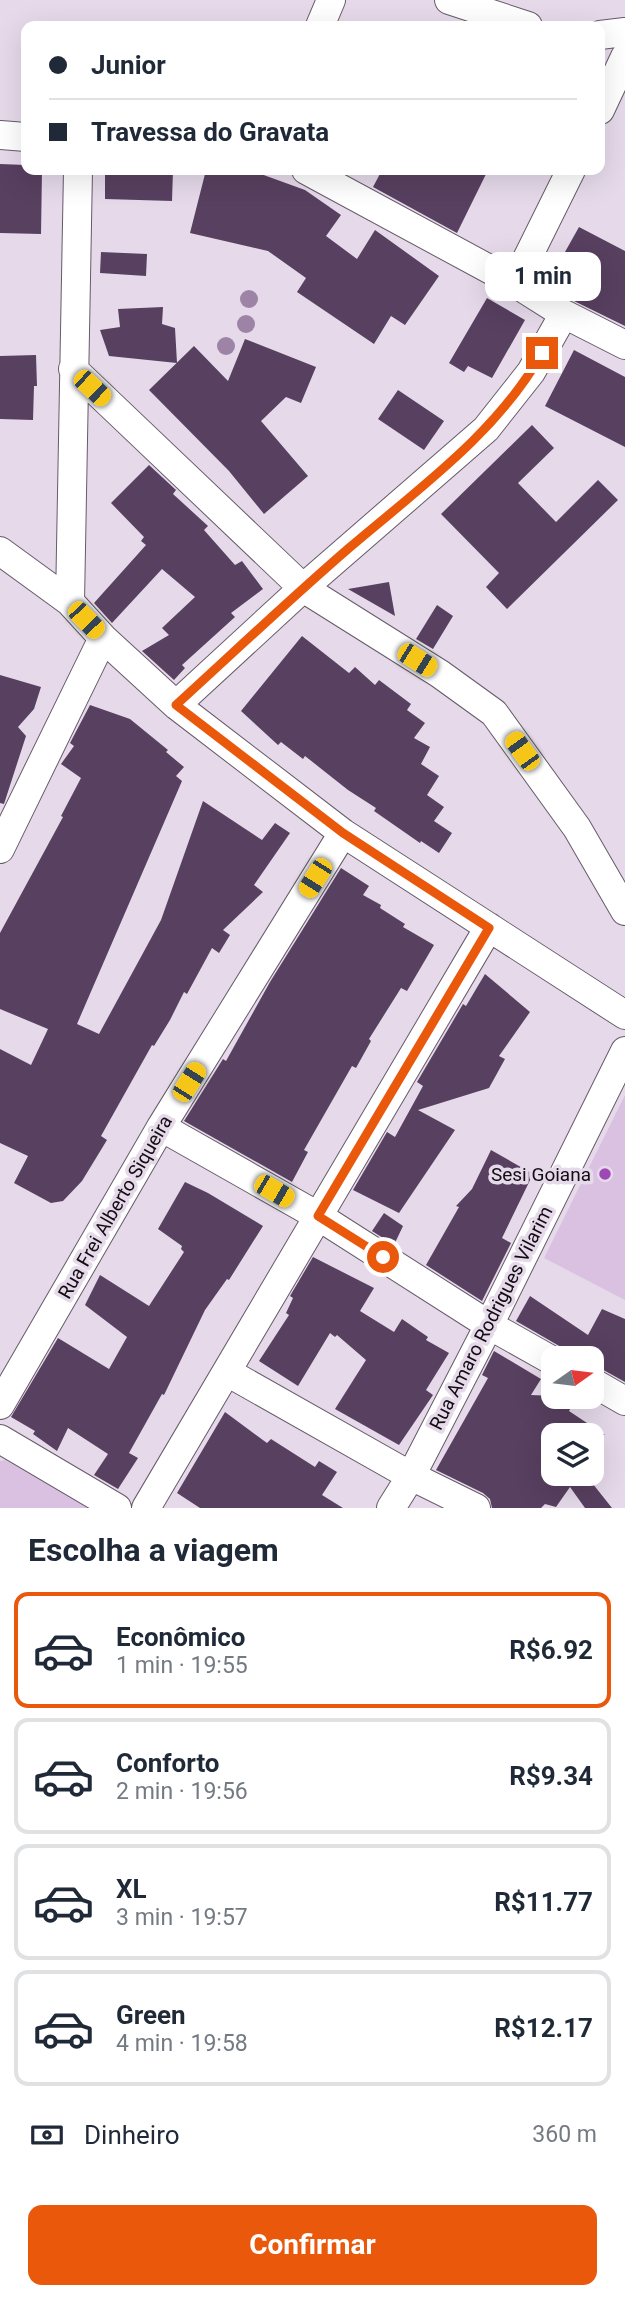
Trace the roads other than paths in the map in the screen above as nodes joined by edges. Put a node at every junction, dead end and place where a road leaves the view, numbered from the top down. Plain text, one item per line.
1 (331, 0) edge
2 (449, 0) edge
3 (322, 21) edge
4 (513, 21) edge
5 (625, 32) edge
6 (605, 34) edge
7 (616, 72) edge
8 (605, 98) edge
9 (0, 135) edge
10 (21, 137) edge
11 (78, 175) edge
12 (315, 175) edge
13 (569, 175) edge
14 (515, 284) junction
15 (564, 313) junction
16 (625, 345) edge
17 (73, 369) junction
18 (0, 551) edge
19 (303, 588) junction
20 (70, 602) junction
21 (103, 638) junction
22 (176, 705) junction
23 (343, 833) junction
24 (0, 849) edge
25 (625, 911) edge
26 (489, 928) junction
27 (625, 1015) edge
28 (625, 1051) edge
29 (162, 1127) junction
30 (318, 1216) junction
31 (489, 1325) junction
32 (541, 1354) edge
33 (226, 1372) junction
34 (604, 1389) edge
35 (625, 1401) edge
36 (0, 1405) edge
37 (0, 1438) edge
38 (411, 1476) junction
39 (117, 1508) edge
40 (146, 1508) edge
41 (391, 1508) edge
42 (476, 1508) edge

1 - 3 street
2 - 4 street
5 - 6 street
7 - 8 street
9 - 10 street
11 - 17 street
12 - 14 street
13 - 14 street
14 - 15 street
15 - 16 street
15 - 19 street
17 - 19 street
17 - 20 street
18 - 20 street
19 - 22 street
19 - 25 street
20 - 21 street
21 - 22 street
21 - 24 street
22 - 23 street
23 - 26 street
23 - 29 street, Rua Frei Alberto Siqueira
26 - 27 street
26 - 30 street
28 - 31 street, Rua Amaro Rodrigues Vilarim
29 - 30 street
29 - 36 street, Rua Frei Alberto Siqueira
30 - 31 street
30 - 33 street
31 - 32 street
31 - 38 street, Rua Amaro Rodrigues Vilarim
33 - 38 street
33 - 40 street
34 - 35 street
37 - 39 street
38 - 41 street, Rua Amaro Rodrigues Vilarim
38 - 42 street

